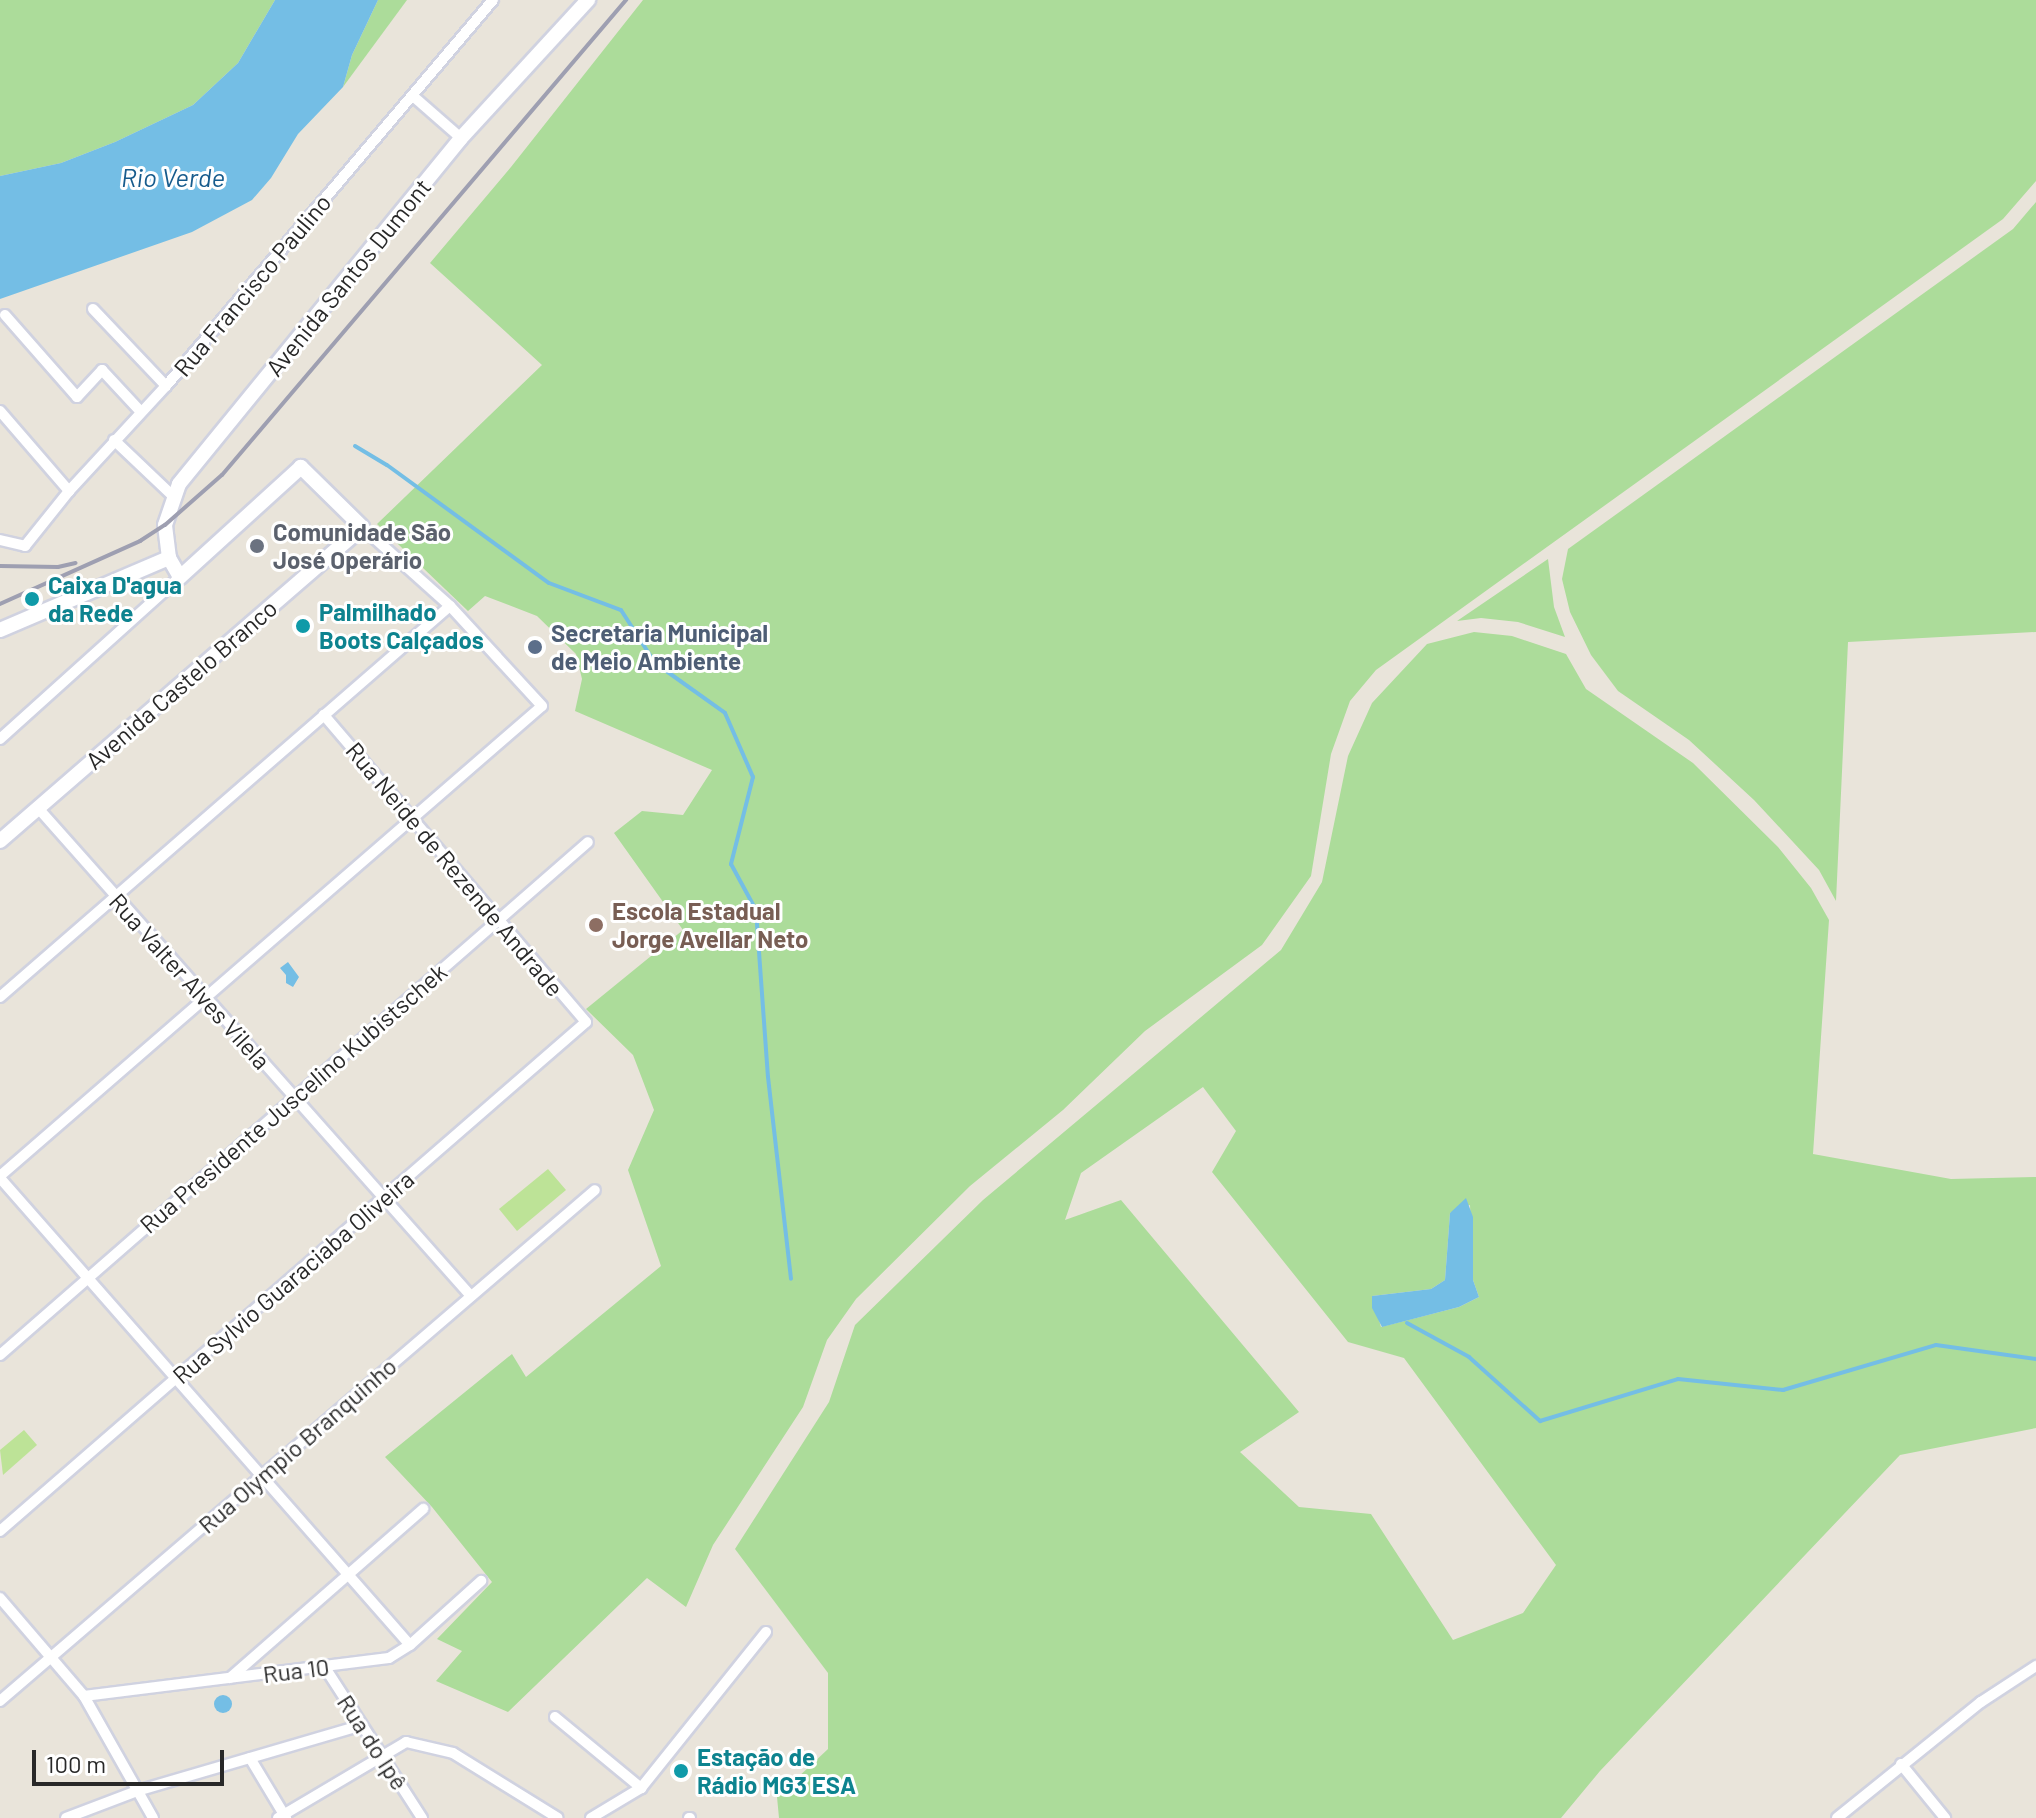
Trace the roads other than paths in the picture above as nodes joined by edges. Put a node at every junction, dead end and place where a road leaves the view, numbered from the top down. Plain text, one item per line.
1 (493, 0) edge
2 (588, 0) edge
3 (413, 96) junction
4 (461, 138) junction
5 (93, 309) dead end
6 (5, 315) dead end
7 (166, 386) junction
8 (0, 411) edge
9 (141, 412) junction
10 (114, 440) junction
11 (69, 491) junction
12 (173, 496) junction
13 (362, 527) junction
14 (0, 540) edge
15 (169, 558) junction
16 (180, 577) junction
17 (450, 606) junction
18 (0, 630) edge
19 (324, 715) junction
20 (0, 739) edge
21 (38, 808) junction
22 (412, 818) junction
23 (0, 841) edge
24 (588, 842) dead end
25 (115, 897) junction
26 (498, 919) junction
27 (0, 997) edge
28 (206, 998) junction
29 (586, 1022) joint
30 (294, 1097) junction
31 (0, 1177) edge
32 (595, 1190) dead end
33 (384, 1198) junction
34 (87, 1278) junction
35 (471, 1296) junction
36 (0, 1355) edge
37 (176, 1378) junction
38 (262, 1476) junction
39 (423, 1509) dead end
40 (0, 1531) edge
41 (348, 1575) junction
42 (481, 1581) dead end
43 (0, 1598) edge
44 (766, 1632) dead end
45 (410, 1645) junction
46 (51, 1657) junction
47 (324, 1666) junction
48 (2036, 1666) edge
49 (230, 1678) junction
50 (84, 1696) junction
51 (0, 1701) edge
52 (555, 1717) dead end
53 (362, 1725) junction
54 (382, 1757) junction
55 (250, 1758) junction
56 (1901, 1764) junction
57 (641, 1788) junction
58 (137, 1791) junction
59 (283, 1817) edge
60 (66, 1818) edge
61 (153, 1818) edge
62 (422, 1818) edge
63 (558, 1818) edge
64 (591, 1818) edge
65 (1837, 1818) edge
66 (1945, 1818) edge

1 - 3 street, Rua Francisco Paulino
2 - 4 street, Avenida Santos Dumont
3 - 4 street
3 - 7 street, Rua Francisco Paulino
4 - 12 street, Avenida Santos Dumont
5 - 7 street
6 - 9 street
7 - 9 street, Rua Francisco Paulino
8 - 11 street
9 - 10 street, Rua Francisco Paulino
10 - 11 street, Rua Francisco Paulino
10 - 12 street
11 - 14 street, Rua Francisco Paulino
12 - 15 street, Avenida Santos Dumont
13 - 16 street
13 - 17 street
13 - 21 street, Avenida Castelo Branco
15 - 16 street, Avenida Santos Dumont
15 - 18 street
16 - 20 street
17 - 19 street
17 - 22 street
19 - 22 street, Rua Neide de Rezende Andrade
19 - 25 street
21 - 23 street, Avenida Castelo Branco
21 - 25 street, Rua Valter Alves Vilela
22 - 26 street, Rua Neide de Rezende Andrade
22 - 28 street
24 - 26 street, Rua Presidente Juscelino Kubistschek
25 - 27 street
25 - 28 street, Rua Valter Alves Vilela
26 - 29 street, Rua Neide de Rezende Andrade
26 - 30 street, Rua Presidente Juscelino Kubistschek
28 - 30 street, Rua Valter Alves Vilela
28 - 31 street
29 - 33 street, Rua Sylvio Guaraciaba Oliveira
30 - 33 street, Rua Valter Alves Vilela
30 - 34 street, Rua Presidente Juscelino Kubistschek
31 - 34 street
32 - 35 street, Rua Olympio Branquinho
33 - 35 street, Rua Valter Alves Vilela
33 - 37 street, Rua Sylvio Guaraciaba Oliveira
34 - 36 street, Rua Presidente Juscelino Kubistschek
34 - 37 street
35 - 38 street, Rua Olympio Branquinho
37 - 38 street
37 - 40 street, Rua Sylvio Guaraciaba Oliveira
38 - 41 street
38 - 46 street, Rua Olympio Branquinho
39 - 41 street
41 - 45 street
41 - 49 street
42 - 45 street, Rua 10
43 - 46 street
44 - 57 street
45 - 47 street, Rua 10
46 - 50 street
46 - 51 street, Rua Olympio Branquinho
47 - 49 street, Rua 10
47 - 53 street, Rua do Ipê
48 - 56 street
49 - 50 street, Rua 10
50 - 58 street
52 - 57 street
53 - 54 street, Rua do Ipê
53 - 55 street
54 - 59 street
54 - 62 street, Rua do Ipê
54 - 63 street
55 - 58 street
55 - 59 street
56 - 65 street
56 - 66 street
57 - 64 street
58 - 60 street
58 - 61 street

